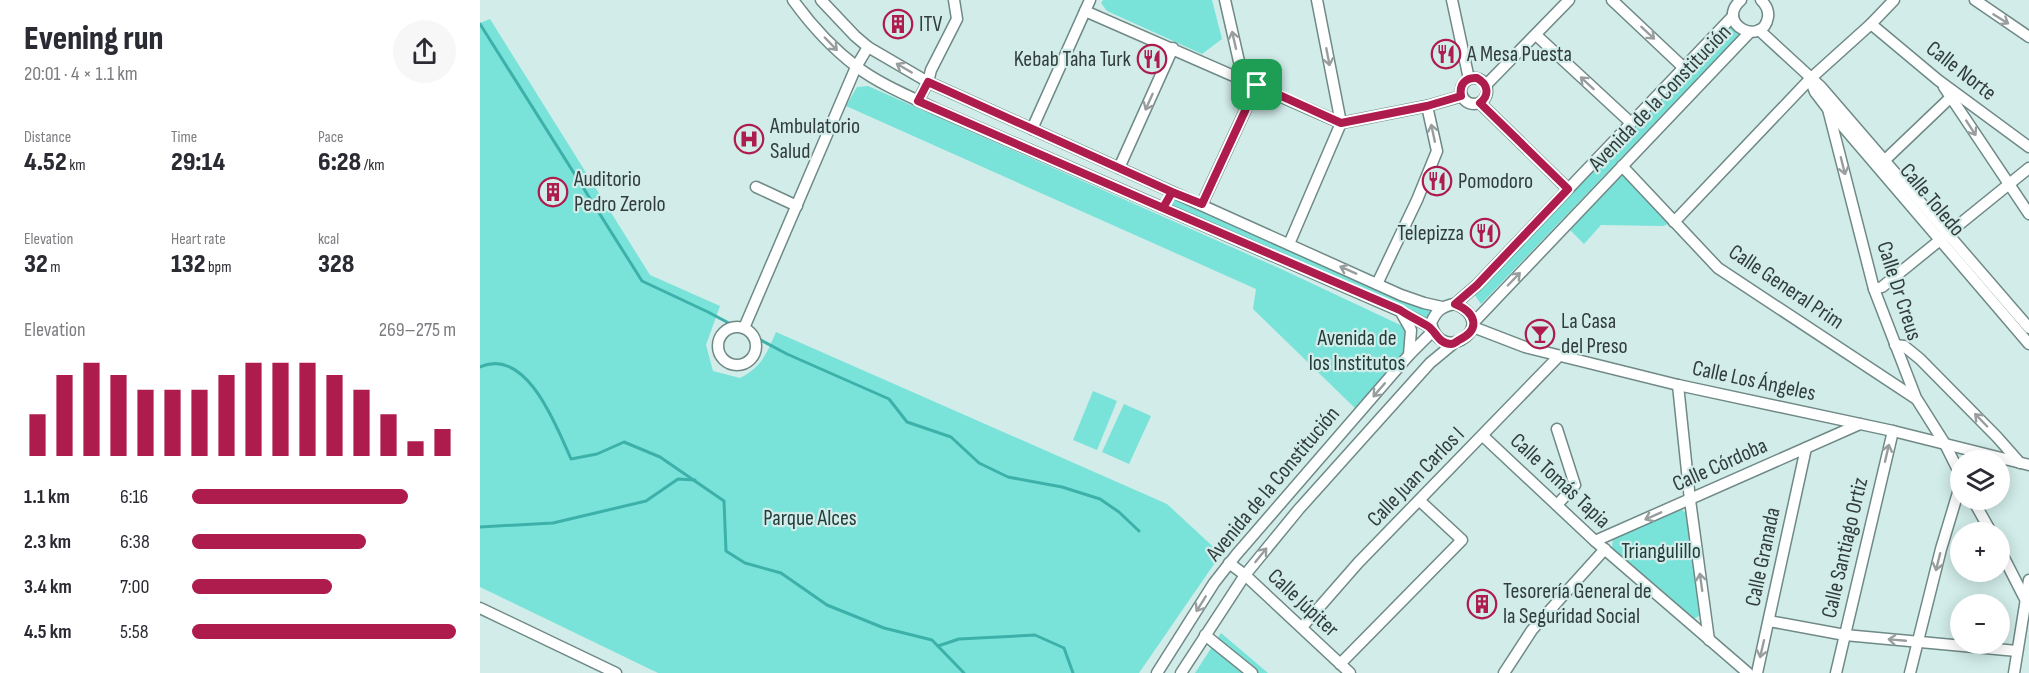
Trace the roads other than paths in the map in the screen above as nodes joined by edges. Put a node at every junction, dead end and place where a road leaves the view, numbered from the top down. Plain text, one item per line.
1 (793, 0) edge
2 (821, 0) edge
3 (954, 0) edge
4 (1225, 0) edge
5 (1317, 0) edge
6 (1452, 0) edge
7 (1569, 0) edge
8 (1612, 0) edge
9 (1894, 0) edge
10 (1975, 0) edge
11 (1739, 1) edge
12 (1768, 3) edge
13 (1087, 5) edge
14 (1733, 16) junction
15 (1871, 24) junction
16 (1754, 31) junction
17 (1536, 35) junction
18 (2029, 37) edge
19 (868, 47) junction
20 (1173, 48) junction
21 (856, 67) junction
22 (1683, 67) junction
23 (1244, 79) junction
24 (1469, 79) junction
25 (1810, 79) junction
26 (1938, 80) junction
27 (928, 82) junction
28 (1257, 85) junction
29 (1486, 85) junction
30 (1461, 96) junction
31 (1951, 97) junction
32 (918, 101) junction
33 (1480, 103) junction
34 (1427, 106) junction
35 (1828, 110) junction
36 (1630, 122) junction
37 (1341, 123) junction
38 (1032, 129) junction
39 (2029, 147) edge
40 (1885, 160) junction
41 (1622, 166) junction
42 (1119, 168) junction
43 (2029, 168) edge
44 (2008, 184) junction
45 (756, 187) dead end
46 (1568, 189) junction
47 (1172, 192) junction
48 (1202, 204) junction
49 (797, 206) junction
50 (1163, 208) junction
51 (2029, 214) edge
52 (1674, 222) junction
53 (1944, 237) junction
54 (1288, 244) junction
55 (1377, 284) junction
56 (1874, 289) junction
57 (1455, 304) junction
58 (1442, 307) junction
59 (1400, 310) junction
60 (1474, 325) junction
61 (744, 328) dead end
62 (2029, 328) edge
63 (1432, 330) junction
64 (1453, 344) junction
65 (2029, 344) edge
66 (1895, 345) junction
67 (1409, 355) junction
68 (1559, 356) junction
69 (1677, 385) junction
70 (1916, 398) junction
71 (1860, 424) junction
72 (1557, 429) dead end
73 (1893, 431) junction
74 (1483, 436) junction
75 (1945, 444) junction
76 (1806, 448) junction
77 (1950, 454) edge
78 (2024, 464) edge
79 (1690, 500) junction
80 (1420, 501) junction
81 (1557, 505) junction
82 (1953, 510) edge
83 (1595, 541) junction
84 (1605, 549) junction
85 (1229, 563) junction
86 (2010, 570) edge
87 (1245, 575) junction
88 (2029, 580) edge
89 (2025, 600) junction
90 (480, 608) edge
91 (1769, 621) junction
92 (1302, 627) junction
93 (1205, 635) junction
94 (1845, 635) junction
95 (1709, 640) junction
96 (1919, 642) junction
97 (2018, 651) junction
98 (1340, 664) junction
99 (616, 673) edge
100 (1157, 673) edge
101 (1181, 673) edge
102 (1252, 673) edge
103 (1350, 673) edge
104 (1504, 673) edge
105 (1748, 673) edge
106 (1757, 673) edge
107 (1836, 673) edge
108 (1910, 673) edge
109 (2014, 673) edge

1 -> 21 street
2 - 19 street
3 - 27 street
23 -> 4 street
5 -> 37 street
6 - 24 street
7 - 17 street
8 -> 22 street
9 - 15 street
10 -> 18 street
11 - 14 street
12 - 16 street
13 - 20 street
13 - 38 street
14 - 16 street, Calle Toledo
14 - 22 street, Avenida de la Constitución
15 - 25 street
15 - 26 street, Calle Norte
16 - 25 street, Calle Toledo
16 - 41 street, Avenida de la Constitución
17 - 29 street
36 -> 17 street
19 - 21 street
27 -> 19 street
20 - 23 street
20 -> 42 street
21 - 32 street
21 - 49 street
22 - 36 street, Avenida de la Constitución
23 - 28 street
24 - 29 street
24 - 30 street
25 - 35 street, Calle Toledo
25 - 40 street, Calle Toledo
25 - 52 street
26 - 31 street
26 - 39 street, Calle Norte
27 - 32 street
27 - 38 street
28 - 37 street
28 - 48 street
29 - 33 street
30 - 33 street
30 - 34 street
31 - 40 street
31 -> 44 street
32 - 50 street
33 - 46 street
34 - 37 street
55 -> 34 street
35 - 53 street, Calle Toledo
35 -> 56 street, Calle Dr Creus
36 - 46 street, Avenida de la Constitución
37 - 54 street
38 - 42 street
40 - 53 street, Calle Toledo
41 - 52 street, Calle General Prim
60 -> 41 street, Avenida de la Constitución
42 - 47 street
43 - 44 street
44 - 51 street
44 - 53 street
45 - 49 street
46 - 57 street, Avenida de la Constitución
47 - 48 street
47 - 50 street
48 - 54 street
49 - 61 street
50 - 59 street
52 - 70 street, Calle General Prim
53 - 56 street
53 - 62 street, Calle Toledo
53 - 65 street, Calle Toledo
55 -> 54 street
55 - 58 street
56 - 66 street, Calle Dr Creus
57 - 58 street
57 - 60 street
58 - 63 street
59 - 63 street
59 - 67 street
60 - 64 street
60 - 68 street, Calle Los Ángeles
63 - 64 street
63 - 67 street, Avenida de la Constitución
87 -> 64 street, Avenida de la Constitución
66 - 70 street, Calle Dr Creus
78 -> 66 street
67 -> 85 street, Avenida de la Constitución
68 - 69 street, Calle Los Ángeles
68 - 74 street, Calle Juan Carlos I
69 - 71 street, Calle Los Ángeles
69 - 79 street
70 - 75 street, Calle Dr Creus
71 - 73 street, Calle Los Ángeles
71 - 76 street, Calle Córdoba
72 - 81 street
73 - 75 street, Calle Los Ángeles
94 -> 73 street, Calle Santiago Ortiz
74 - 80 street, Calle Juan Carlos I
74 - 81 street, Calle Tomás Tapia
75 - 77 street, Calle Dr Creus
75 - 78 street, Calle Los Ángeles
76 - 79 street, Calle Córdoba
76 - 91 street, Calle Granada
79 -> 83 street, Calle Córdoba
95 -> 79 street
80 - 92 street, Calle Juan Carlos I
80 - 98 street
81 - 83 street, Calle Tomás Tapia
82 -> 96 street
83 - 84 street, Calle Tomás Tapia
84 - 95 street, Calle Tomás Tapia
84 - 104 street
85 - 87 street, Calle Júpiter
85 -> 100 street, Avenida de la Constitución
86 - 89 street
87 - 92 street, Calle Júpiter
87 - 93 street, Avenida de la Constitución
88 - 89 street
89 - 97 street
90 - 99 street
91 - 94 street
91 -> 106 street, Calle Granada
92 - 98 street, Calle Júpiter
93 - 101 street, Avenida de la Constitución
93 - 102 street
96 -> 94 street
94 - 107 street, Calle Santiago Ortiz
95 - 105 street, Calle Tomás Tapia
96 - 97 street
96 - 108 street
97 - 109 street
98 - 103 street, Calle Júpiter

